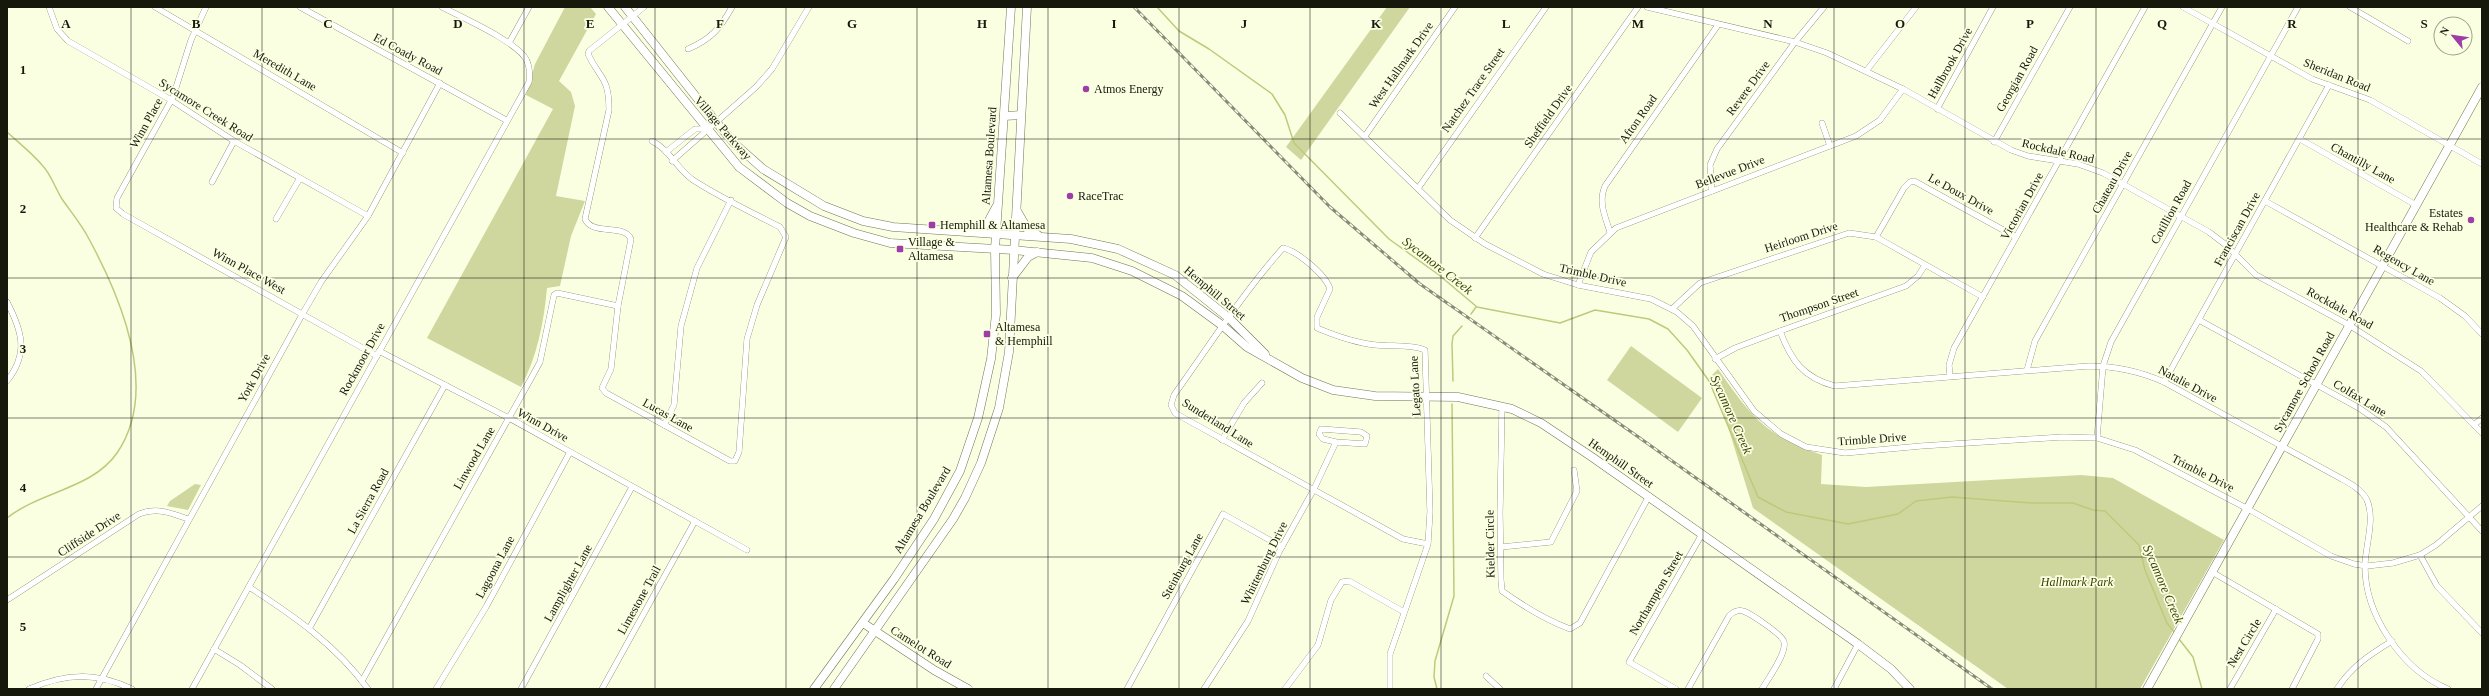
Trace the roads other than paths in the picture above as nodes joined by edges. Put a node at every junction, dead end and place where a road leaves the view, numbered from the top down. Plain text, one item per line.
1 (50, 7) edge
2 (155, 7) edge
3 (206, 7) edge
4 (300, 7) edge
5 (442, 7) edge
6 (529, 7) edge
7 (608, 7) edge
8 (625, 7) edge
9 (644, 7) edge
10 (732, 7) edge
11 (809, 7) edge
12 (1011, 7) edge
13 (1027, 7) edge
14 (1455, 7) edge
15 (1546, 7) edge
16 (1638, 7) edge
17 (1647, 7) edge
18 (1824, 7) edge
19 (1916, 7) edge
20 (1993, 7) edge
21 (2070, 7) edge
22 (2146, 7) edge
23 (2183, 7) edge
24 (2222, 7) edge
25 (2298, 7) edge
26 (2350, 7) edge
27 (451, 9) edge
28 (632, 17) junction
29 (1718, 24) junction
30 (2213, 24) junction
31 (622, 25) junction
32 (195, 30) junction
33 (2408, 41) dead end
34 (1795, 42) junction
35 (509, 43) junction
36 (688, 49) dead end
37 (2270, 56) junction
38 (1867, 70) junction
39 (440, 83) junction
40 (2330, 85) junction
41 (2482, 87) edge
42 (1903, 89) junction
43 (172, 100) junction
44 (1937, 109) junction
45 (1340, 113) dead end
46 (1021, 115) junction
47 (1004, 116) junction
48 (506, 120) junction
49 (716, 122) junction
50 (1822, 123) dead end
51 (706, 129) junction
52 (1365, 136) junction
53 (2300, 140) junction
54 (234, 141) junction
55 (652, 141) dead end
56 (1994, 142) junction
57 (1830, 146) junction
58 (2449, 146) junction
59 (666, 152) junction
60 (403, 153) junction
61 (672, 161) junction
62 (2060, 161) junction
63 (2482, 164) edge
64 (300, 178) junction
65 (212, 182) dead end
66 (2124, 183) junction
67 (1419, 187) junction
68 (1712, 191) junction
69 (731, 200) junction
70 (2266, 201) junction
71 (116, 202) joint
72 (998, 202) junction
73 (2416, 205) junction
74 (1016, 208) junction
75 (848, 215) junction
76 (368, 216) junction
77 (2181, 216) junction
78 (276, 219) dead end
79 (844, 229) junction
80 (969, 232) junction
81 (1610, 232) junction
82 (996, 234) junction
83 (1014, 234) junction
84 (1042, 237) junction
85 (1475, 238) junction
86 (1876, 238) junction
87 (2016, 238) junction
88 (1283, 248) joint
89 (995, 249) junction
90 (1014, 250) junction
91 (1038, 252) junction
92 (2236, 254) junction
93 (1137, 257) junction
94 (1925, 265) junction
95 (2383, 265) junction
96 (1132, 271) junction
97 (1012, 278) junction
98 (1578, 285) junction
99 (1983, 297) junction
100 (7, 302) edge
101 (618, 306) junction
102 (1672, 309) junction
103 (303, 313) junction
104 (1229, 318) junction
105 (2199, 320) junction
106 (2349, 324) junction
107 (1224, 326) junction
108 (2481, 330) edge
109 (1780, 331) junction
110 (378, 354) junction
111 (1715, 359) junction
112 (1274, 363) junction
113 (2102, 366) junction
114 (2027, 370) junction
115 (1950, 376) junction
116 (7, 381) edge
117 (2164, 382) junction
118 (1262, 383) dead end
119 (445, 385) junction
120 (2316, 385) junction
121 (1428, 397) junction
122 (1502, 407) junction
123 (510, 418) junction
124 (2482, 418) edge
125 (664, 425) junction
126 (2474, 425) junction
127 (2482, 433) edge
128 (2097, 438) junction
129 (1222, 440) junction
130 (1336, 442) junction
131 (2282, 447) junction
132 (570, 452) junction
133 (1574, 470) dead end
134 (632, 487) junction
135 (1314, 489) junction
136 (1649, 496) junction
137 (2482, 506) edge
138 (2248, 509) junction
139 (2470, 517) junction
140 (188, 519) junction
141 (695, 521) junction
142 (2482, 531) edge
143 (1702, 534) junction
144 (1428, 544) junction
145 (1282, 547) junction
146 (1501, 547) junction
147 (747, 550) dead end
148 (2420, 556) junction
149 (2365, 565) junction
150 (2212, 572) junction
151 (249, 586) junction
152 (7, 600) edge
153 (2276, 609) junction
154 (1404, 612) junction
155 (863, 623) junction
156 (310, 627) junction
157 (874, 631) junction
158 (2482, 633) edge
159 (2392, 641) junction
160 (1858, 644) junction
161 (214, 649) junction
162 (1486, 676) dead end
163 (102, 678) junction
164 (362, 681) junction
165 (29, 689) edge
166 (96, 689) edge
167 (132, 689) edge
168 (192, 689) edge
169 (272, 689) edge
170 (368, 689) edge
171 (436, 689) edge
172 (521, 689) edge
173 (602, 689) edge
174 (814, 689) edge
175 (834, 689) edge
176 (968, 689) edge
177 (1127, 689) edge
178 (1204, 689) edge
179 (1285, 689) edge
180 (1390, 689) edge
181 (1500, 689) edge
182 (1676, 689) edge
183 (1688, 689) edge
184 (1762, 689) edge
185 (1834, 689) edge
186 (1910, 689) edge
187 (2147, 689) edge
188 (2230, 689) edge
189 (2292, 689) edge
190 (2337, 689) edge
191 (2448, 689) edge

1 - 43 street, Sycamore Creek Road
2 - 32 street, Meredith Lane
3 - 32 street, Winn Place
4 - 39 street, Ed Coady Road
5 - 27 street, Rockmoor Drive
6 - 35 street
7 - 31 main road, Village Parkway
8 - 28 main road, Village Parkway
9 - 28 street
10 - 36 street
11 - 49 street
12 - 47 main road, Altamesa Boulevard
13 - 46 main road
14 - 52 street, West Hallmark Drive
15 - 67 street, Natchez Trace Street
16 - 85 street, Sheffield Drive
17 - 29 street, Rockdale Road
18 - 34 street, Revere Drive
19 - 38 street
20 - 44 street, Hallbrook Drive
21 - 56 street, Georgian Road
22 - 62 street, Victorian Drive
23 - 30 street, Sheridan Road
24 - 30 street, Chateau Drive
25 - 37 street, Cotillion Road
26 - 33 street
27 - 35 street, Rockmoor Drive
28 - 31 street
28 - 49 main road, Village Parkway
29 - 34 street, Rockdale Road
29 - 81 street, Afton Road
30 - 37 street, Sheridan Road
30 - 66 street, Chateau Drive
31 - 51 main road, Village Parkway
31 - 101 street, Lucas Lane
32 - 43 street, Winn Place
32 - 60 street, Meredith Lane
34 - 38 street, Rockdale Road
34 - 68 street, Revere Drive
35 - 48 street, Rockmoor Drive
37 - 40 street, Sheridan Road
37 - 77 street, Cotillion Road
38 - 42 street, Rockdale Road
39 - 48 street, Ed Coady Road
39 - 60 street, York Drive
40 - 53 street, Franciscan Drive
40 - 58 street, Sheridan Road
41 - 58 main road, Sycamore School Road
42 - 44 street, Rockdale Road
42 - 57 street, Bellevue Drive
43 - 54 street, Sycamore Creek Road
43 - 71 street, Winn Place
44 - 56 street, Rockdale Road
45 - 52 street, Trimble Drive
46 - 47 main road
46 - 74 main road
47 - 72 main road, Altamesa Boulevard
48 - 110 street, Rockmoor Drive
49 - 51 street
49 - 75 main road, Village Parkway
50 - 57 street
51 - 59 street
51 - 61 street
51 - 79 main road, Village Parkway
52 - 67 street, Trimble Drive
53 - 70 street, Franciscan Drive
53 - 73 street, Chantilly Lane
54 - 64 street, Sycamore Creek Road
54 - 65 street
55 - 59 street, Lucas Lane
56 - 62 street, Rockdale Road
57 - 68 street, Bellevue Drive
58 - 63 street, Sheridan Road
58 - 73 main road, Sycamore School Road
59 - 61 street, Lucas Lane
60 - 76 street, York Drive
61 - 69 street, Lucas Lane
62 - 66 street, Rockdale Road
62 - 87 street, Victorian Drive
64 - 76 street, Sycamore Creek Road
64 - 78 street
66 - 77 street, Rockdale Road
66 - 114 street, Chateau Drive
67 - 85 street, Trimble Drive
68 - 81 street, Bellevue Drive
69 - 125 street
69 - 125 street, Lucas Lane
70 - 92 street, Franciscan Drive
70 - 95 street, Regency Lane
71 - 103 street, Winn Place West
72 - 80 main road
72 - 82 main road, Altamesa Boulevard
73 - 95 main road, Sycamore School Road
74 - 83 main road
74 - 84 main road
75 - 79 main road
75 - 80 main road, Village Parkway
76 - 103 street, York Drive
77 - 92 street, Rockdale Road
77 - 113 street, Cotillion Road
79 - 89 main road, Village Parkway
80 - 82 main road, Village Parkway
81 - 98 street, Bellevue Drive
82 - 83 main road, Village Parkway
82 - 89 main road, Altamesa Boulevard
83 - 84 main road, Hemphill Street
83 - 90 main road
84 - 93 main road, Hemphill Street
85 - 98 street, Trimble Drive
86 - 87 street, Le Doux Drive
86 - 94 street, Heirloom Drive
86 - 102 street, Heirloom Drive
87 - 99 street, Victorian Drive
88 - 104 street, Sunderland Lane
88 - 121 street, Legato Lane
89 - 90 main road, Village Parkway
89 - 155 main road, Altamesa Boulevard
90 - 91 main road, Hemphill Street
90 - 97 main road
91 - 96 main road, Hemphill Street
91 - 97 main road
92 - 105 street, Franciscan Drive
92 - 106 street, Rockdale Road
93 - 96 main road
93 - 104 main road, Hemphill Street
94 - 99 street, Heirloom Drive
94 - 109 street, Thompson Street
95 - 106 main road, Sycamore School Road
95 - 108 street, Regency Lane
96 - 107 main road, Hemphill Street
97 - 157 main road
98 - 102 street, Trimble Drive
99 - 115 street, Victorian Drive
100 - 116 street
101 - 123 street, Linwood Lane
101 - 125 street, Lucas Lane
102 - 111 street, Trimble Drive
103 - 110 street, Winn Place West
103 - 140 street, York Drive
104 - 107 street, Sunderland Lane
104 - 112 main road, Hemphill Street
105 - 117 street, Franciscan Drive
105 - 120 street, Colfax Lane
106 - 120 main road, Sycamore School Road
106 - 126 street, Rockdale Road
107 - 112 main road, Hemphill Street
107 - 129 street, Sunderland Lane
109 - 111 street, Thompson Street
109 - 115 street, Natalie Drive
110 - 119 street, Winn Drive
110 - 151 street, Rockmoor Drive
111 - 128 street, Trimble Drive
112 - 121 main road, Hemphill Street
113 - 114 street, Natalie Drive
113 - 117 street, Natalie Drive
113 - 128 street, Cotillion Road
114 - 115 street, Natalie Drive
117 - 131 street, Natalie Drive
118 - 129 street
119 - 123 street, Winn Drive
119 - 156 street, La Sierra Road
120 - 131 main road, Sycamore School Road
120 - 139 street, Colfax Lane
121 - 122 main road, Hemphill Street
121 - 144 street, Legato Lane
122 - 136 main road, Hemphill Street
122 - 146 street, Kielder Circle
123 - 132 street, Winn Drive
123 - 164 street, Linwood Lane
124 - 126 street
126 - 127 street, Rockdale Road
128 - 138 street, Trimble Drive
129 - 135 street, Sunderland Lane
130 - 130 street
130 - 135 street, Whittenburg Drive
131 - 138 main road, Sycamore School Road
131 - 149 street, Natalie Drive
132 - 134 street, Winn Drive
132 - 171 street, Lagoona Lane
133 - 146 street
134 - 141 street, Winn Drive
134 - 172 street, Lamplighter Lane
135 - 144 street, Sunderland Lane
135 - 145 street, Whittenburg Drive
136 - 143 main road, Hemphill Street
136 - 146 street, Kielder Circle
137 - 139 street, Trimble Drive
138 - 149 street, Trimble Drive
138 - 150 main road, Sycamore School Road
139 - 142 street, Colfax Lane
139 - 148 street, Trimble Drive
140 - 152 street, Cliffside Drive
140 - 163 street, York Drive
141 - 147 street
141 - 173 street, Limestone Trail
143 - 160 main road, Hemphill Street
143 - 182 street, Northampton Street
144 - 154 street, Legato Lane
145 - 177 street, Steinburg Lane
145 - 178 street, Whittenburg Drive
148 - 149 street, Trimble Drive
148 - 158 street
149 - 159 street, Natalie Drive
150 - 153 street
150 - 187 main road, Sycamore School Road
151 - 156 street
151 - 161 street, Rockmoor Drive
153 - 188 street, Nest Circle
153 - 189 street
154 - 179 street
154 - 180 street, Legato Lane
155 - 157 main road, Camelot Road
155 - 174 main road, Altamesa Boulevard
156 - 164 street
157 - 175 main road
157 - 176 main road, Camelot Road
159 - 190 street
159 - 191 street, Natalie Drive
160 - 185 street
160 - 186 main road, Hemphill Street
161 - 168 street, Rockmoor Drive
161 - 169 street
162 - 181 street
163 - 165 street
163 - 166 street, York Drive
163 - 167 street
164 - 170 street
183 - 184 street

